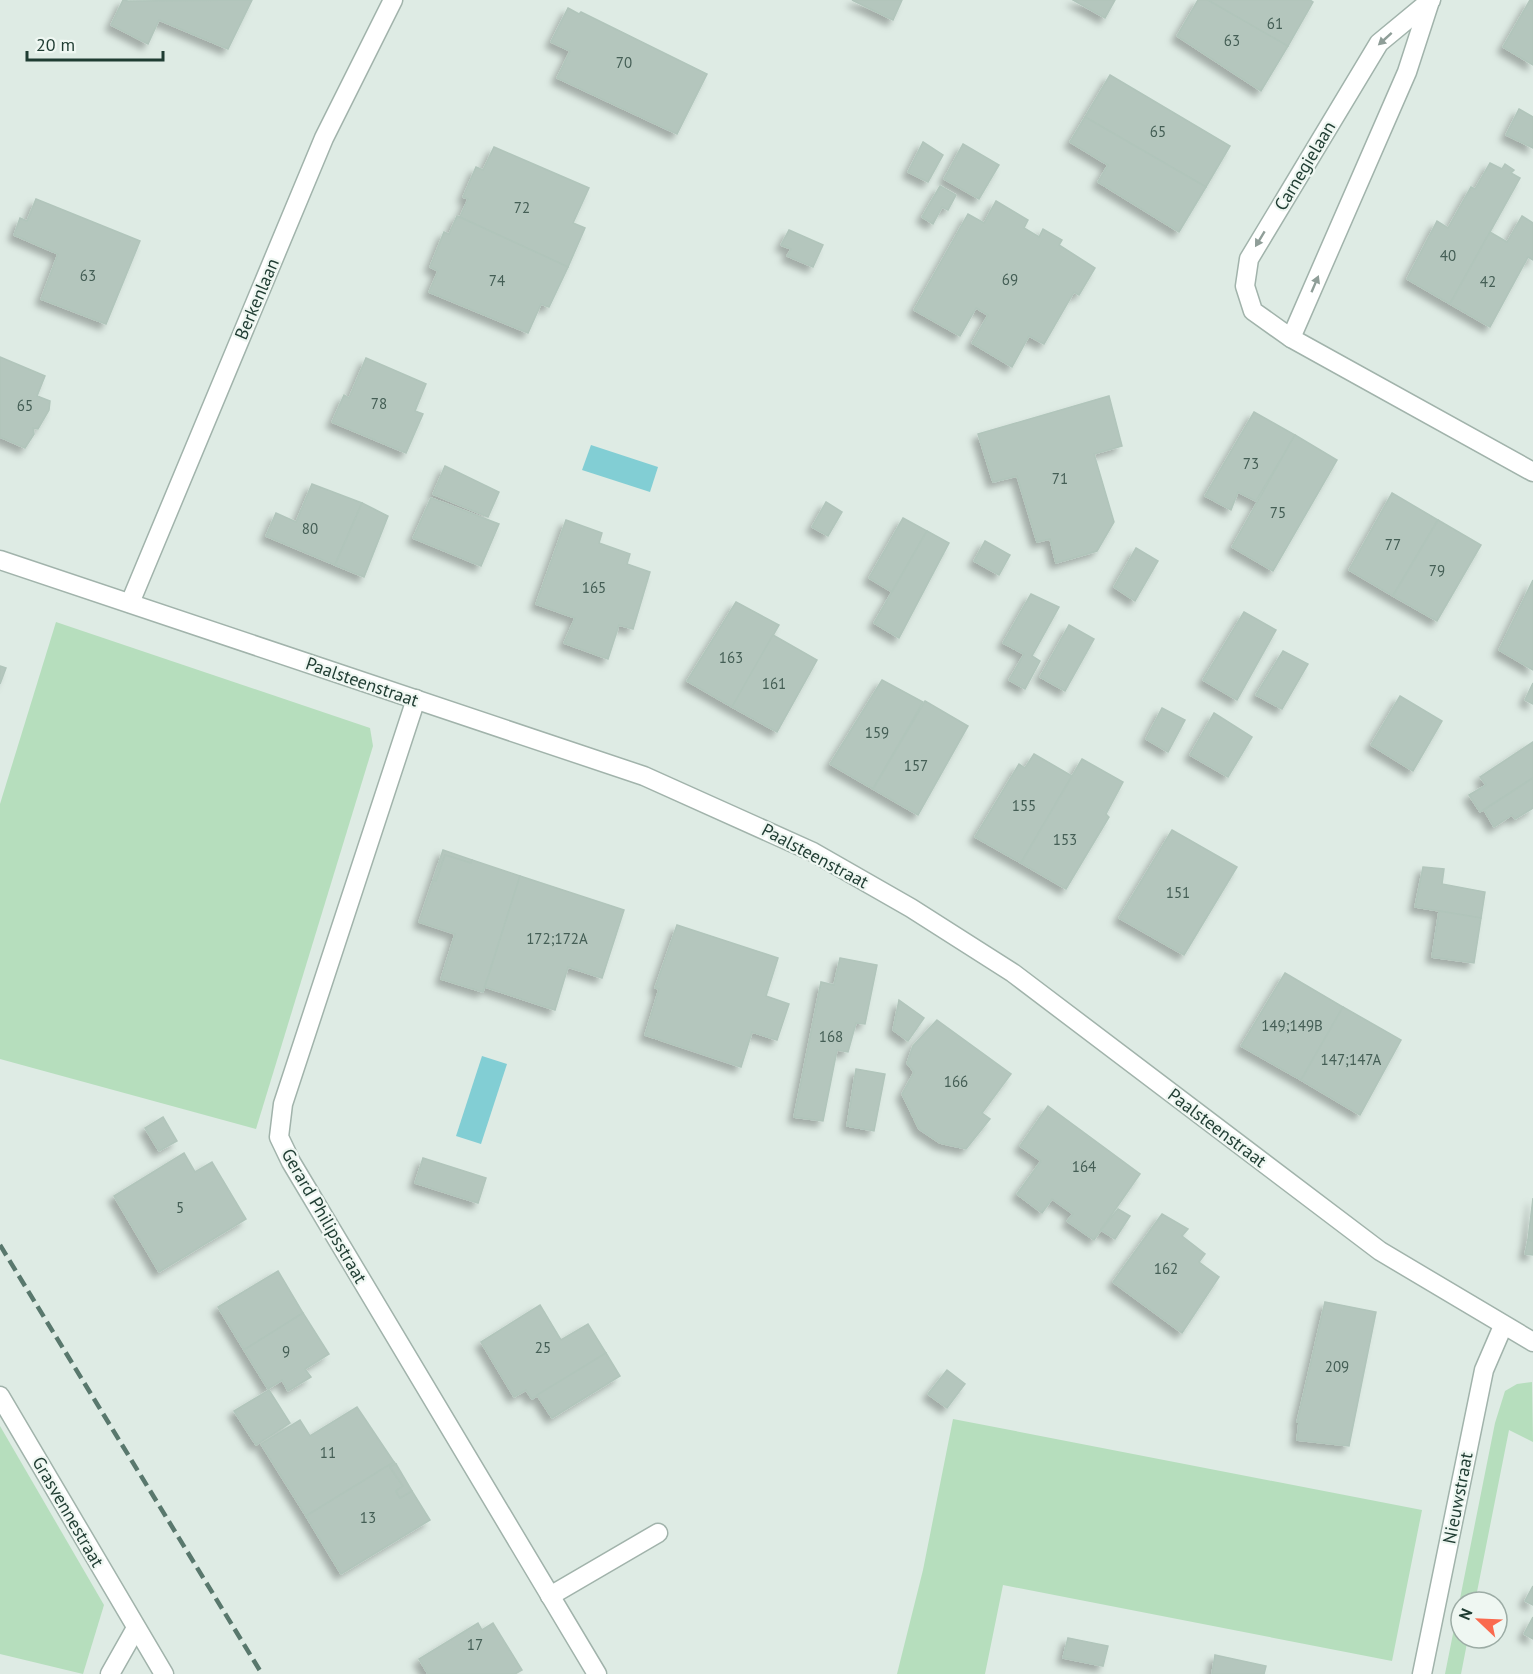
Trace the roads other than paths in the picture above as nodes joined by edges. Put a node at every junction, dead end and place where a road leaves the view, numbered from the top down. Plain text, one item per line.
1 (393, 0) edge
2 (1431, 1) edge
3 (1292, 338) junction
4 (1533, 472) edge
5 (0, 560) edge
6 (130, 603) junction
7 (416, 699) junction
8 (1503, 1326) junction
9 (1533, 1342) edge
10 (0, 1396) edge
11 (658, 1533) dead end
12 (550, 1596) junction
13 (136, 1628) junction
14 (110, 1674) edge
15 (165, 1674) edge
16 (597, 1674) edge
17 (1422, 1674) edge

1 - 6 street, Berkenlaan
3 -> 2 street, Carnegielaan
2 -> 3 street, Carnegielaan
3 - 4 street, Carnegielaan
5 - 6 street, Paalsteenstraat
6 - 7 street, Paalsteenstraat
7 - 8 street, Paalsteenstraat
7 - 12 street, Gerard Philipsstraat
8 - 9 street, Paalsteenstraat
8 - 17 street, Nieuwstraat
10 - 13 street, Grasvennestraat
11 - 12 street
12 - 16 street, Gerard Philipsstraat
13 - 14 street
13 - 15 street, Grasvennestraat

